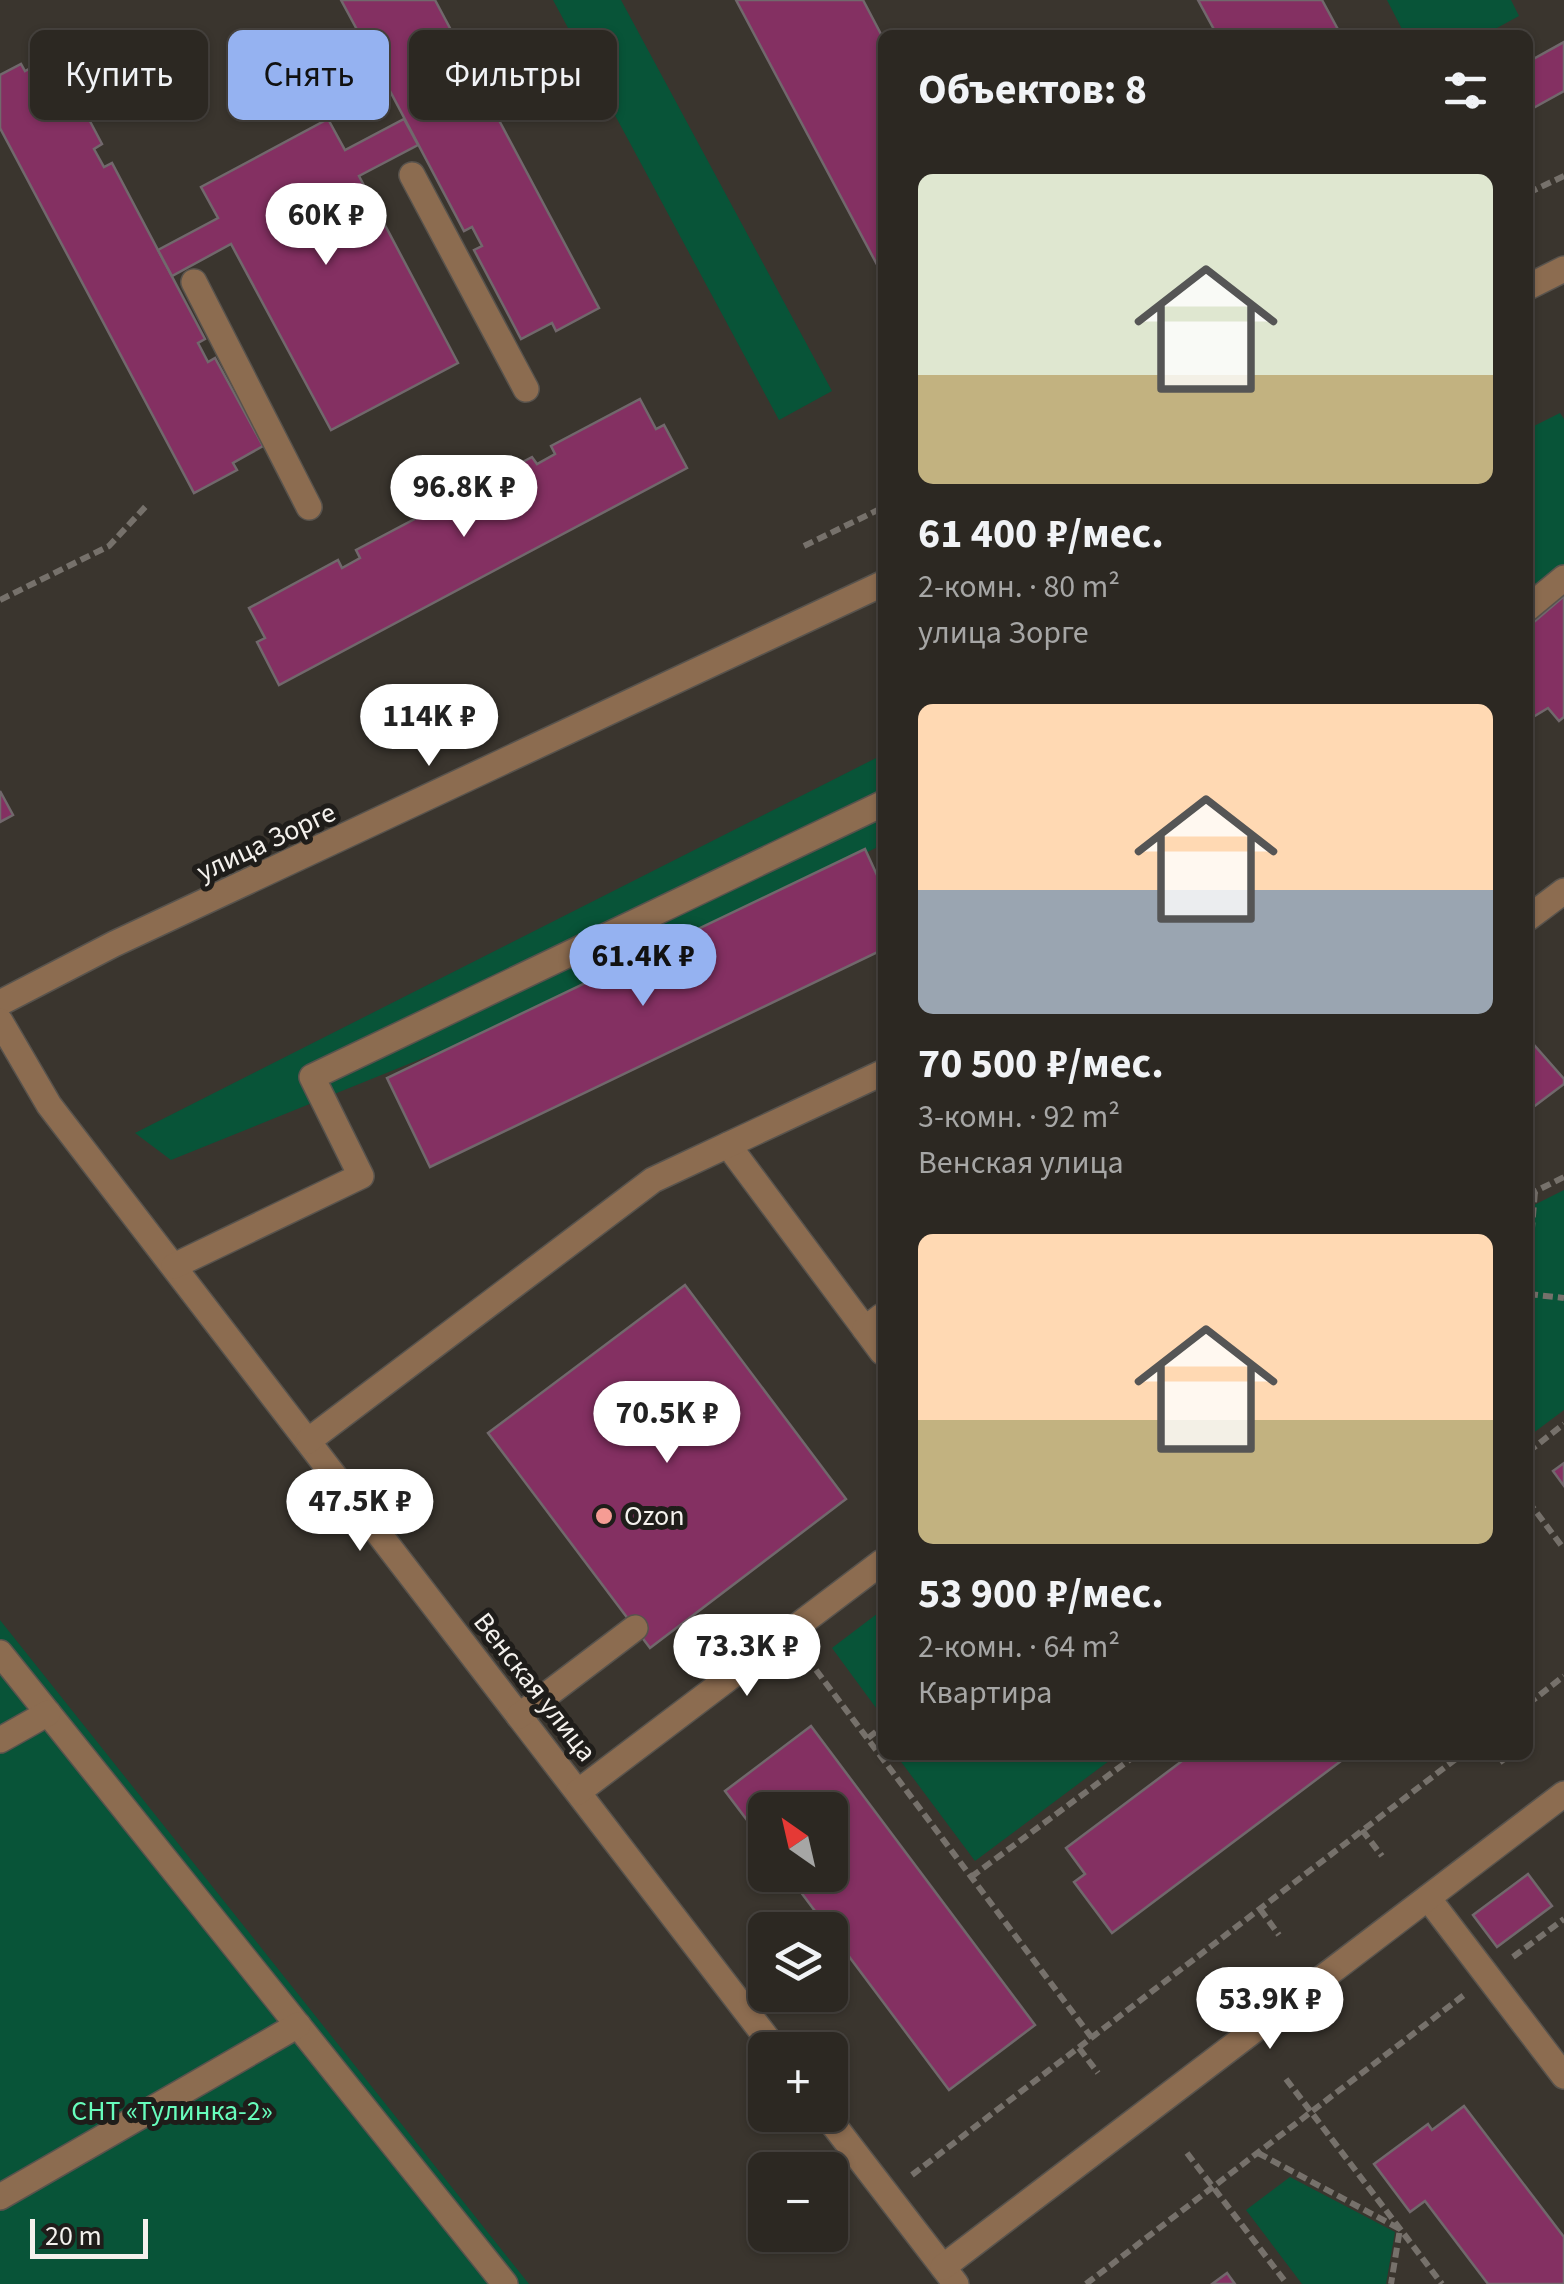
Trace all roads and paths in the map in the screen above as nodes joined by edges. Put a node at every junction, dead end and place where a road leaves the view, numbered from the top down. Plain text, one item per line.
1 (412, 175) dead end
2 (1564, 176) edge
3 (1533, 192) edge
4 (1564, 269) edge
5 (194, 282) dead end
6 (1533, 284) edge
7 (526, 390) dead end
8 (147, 505) dead end
9 (309, 507) dead end
10 (878, 510) edge
11 (804, 546) dead end
12 (1564, 578) edge
13 (878, 586) edge
14 (0, 600) edge
15 (1533, 604) edge
16 (878, 806) edge
17 (1564, 890) edge
18 (1533, 914) edge
19 (0, 1003) edge
20 (0, 1020) edge
21 (878, 1075) edge
22 (728, 1145) junction
23 (1564, 1177) edge
24 (1533, 1192) edge
25 (174, 1266) junction
26 (1533, 1295) edge
27 (1564, 1298) edge
28 (874, 1323) edge
29 (1564, 1424) edge
30 (308, 1440) junction
31 (1533, 1448) edge
32 (1533, 1508) edge
33 (1564, 1549) edge
34 (878, 1565) edge
35 (635, 1628) dead end
36 (788, 1633) junction
37 (0, 1652) edge
38 (1564, 1676) edge
39 (1533, 1700) edge
40 (48, 1712) junction
41 (519, 1716) junction
42 (878, 1730) edge
43 (867, 1738) junction
44 (0, 1740) edge
45 (878, 1753) edge
46 (884, 1760) edge
47 (1129, 1760) edge
48 (1454, 1760) edge
49 (1502, 1760) edge
50 (1504, 1763) dead end
51 (578, 1792) junction
52 (1564, 1794) edge
53 (1362, 1830) junction
54 (1382, 1856) dead end
55 (972, 1877) junction
56 (1428, 1898) junction
57 (1260, 1909) junction
58 (1564, 1919) edge
59 (1279, 1935) dead end
60 (1488, 1977) junction
61 (298, 2025) junction
62 (762, 2032) edge
63 (1092, 2038) junction
64 (1078, 2048) junction
65 (1098, 2073) dead end
66 (1564, 2076) edge
67 (1286, 2079) dead end
68 (1311, 2112) junction
69 (839, 2132) edge
70 (1187, 2153) dead end
71 (1258, 2153) junction
72 (1213, 2187) junction
73 (888, 2195) junction
74 (0, 2197) edge
75 (1400, 2229) junction
76 (950, 2275) edge
77 (505, 2284) edge
78 (1086, 2284) edge
79 (1287, 2284) edge
80 (1391, 2284) edge
81 (1442, 2284) edge

1 - 7 street
2 - 3 path
4 - 6 street
5 - 9 street
8 - 14 path
10 - 11 path
12 - 15 street
13 - 19 street, улица Зорге
16 - 25 street
17 - 18 street
20 - 25 street, Венская улица
21 - 22 street
22 - 28 street
22 - 30 street
23 - 24 path
25 - 30 street, Венская улица
26 - 27 path
29 - 31 path
30 - 41 street, Венская улица
32 - 33 path
34 - 36 street
35 - 41 street
36 - 43 path
36 - 51 street
37 - 40 street
38 - 39 path
40 - 44 street
40 - 61 street
41 - 51 street, Венская улица
42 - 43 path
43 - 45 path
46 - 55 path
47 - 55 path
48 - 53 path
49 - 50 path
51 - 62 street, Венская улица
52 - 56 street
53 - 54 path
53 - 57 path
55 - 63 path
56 - 60 street
56 - 76 street
57 - 59 path
57 - 63 path
58 - 60 path
60 - 66 street
60 - 68 path
61 - 74 street
61 - 77 street
63 - 64 path
64 - 65 path
64 - 73 path
67 - 68 path
68 - 71 path
68 - 75 path
69 - 73 street
70 - 72 path
71 - 72 path
71 - 75 path
72 - 78 path
72 - 79 path
73 - 76 street
75 - 80 path
75 - 81 path

